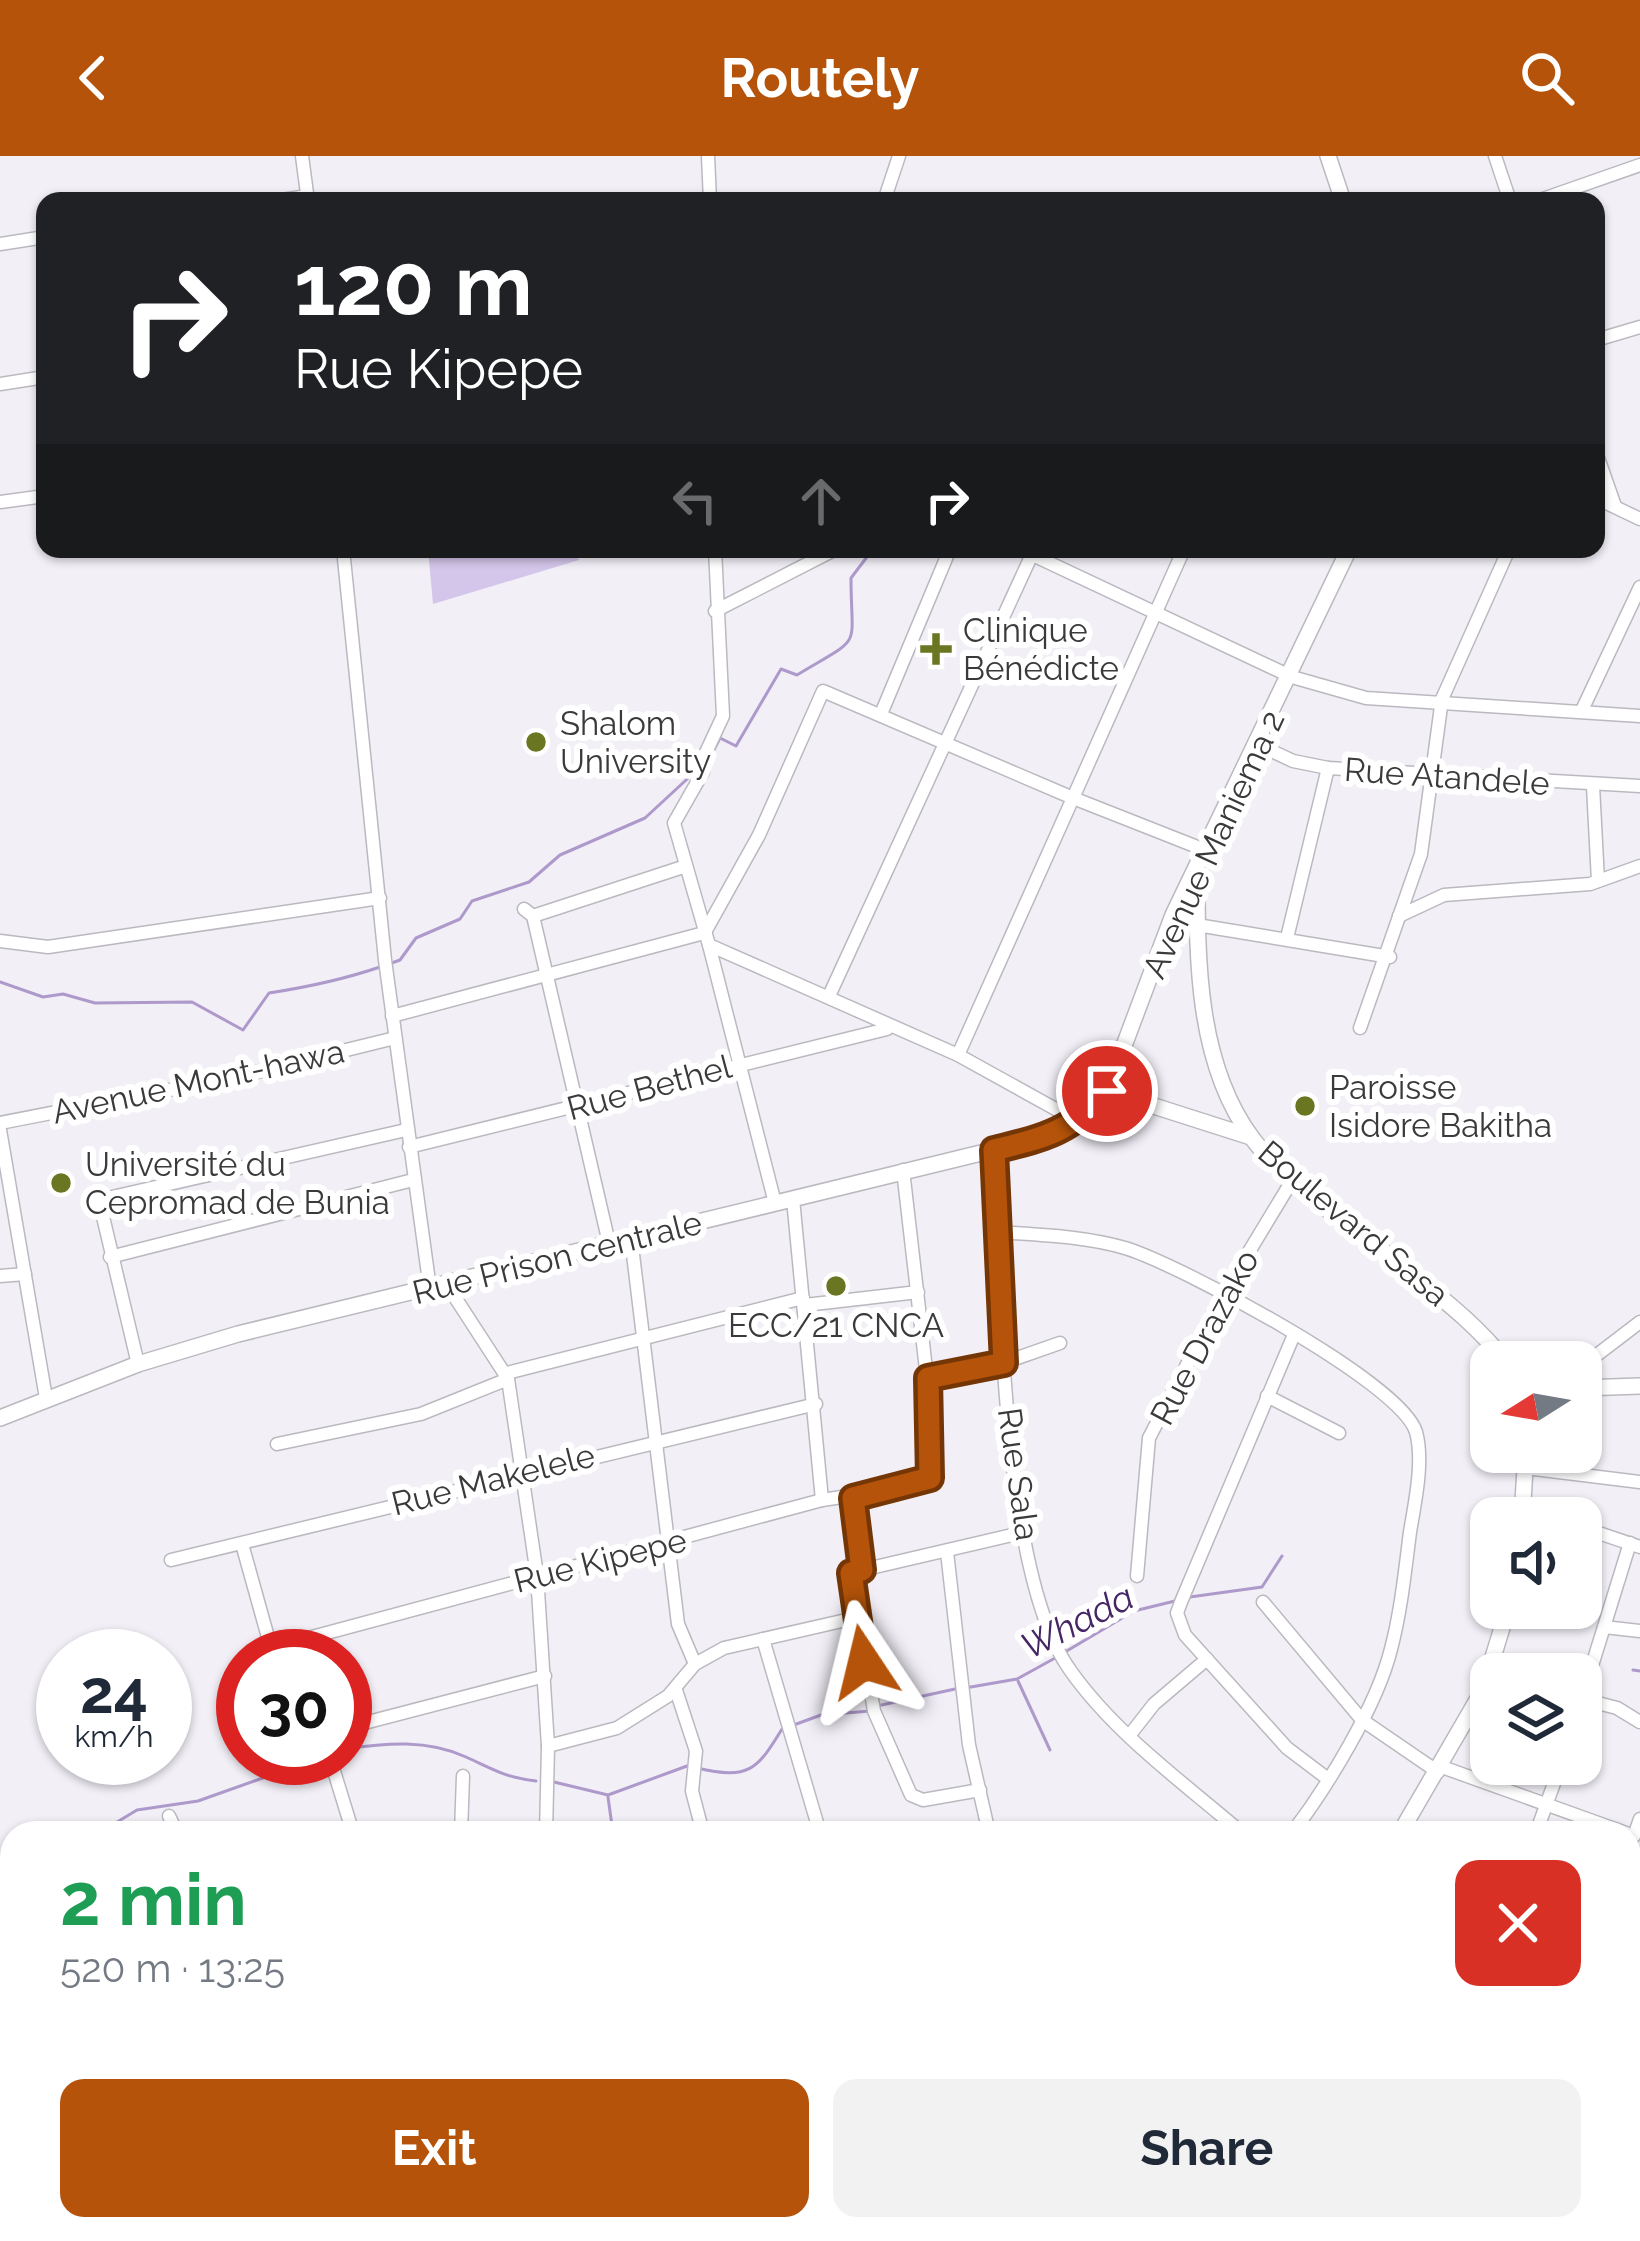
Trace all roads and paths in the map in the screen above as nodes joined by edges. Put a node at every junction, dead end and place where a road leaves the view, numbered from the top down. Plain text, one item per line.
1 (302, 156) edge
2 (708, 156) edge
3 (899, 156) edge
4 (1328, 156) edge
5 (1495, 156) edge
6 (1640, 165) edge
7 (307, 192) edge
8 (710, 192) edge
9 (888, 192) edge
10 (1340, 192) edge
11 (1507, 192) edge
12 (1563, 192) edge
13 (36, 238) edge
14 (0, 244) edge
15 (1640, 326) edge
16 (1605, 337) edge
17 (36, 378) edge
18 (0, 384) edge
19 (1605, 478) edge
20 (36, 497) edge
21 (1605, 501) edge
22 (0, 502) edge
23 (1615, 506) junction
24 (1640, 519) edge
25 (344, 558) edge
26 (715, 558) edge
27 (818, 558) edge
28 (946, 558) edge
29 (1026, 558) edge
30 (1043, 558) edge
31 (1180, 558) edge
32 (1345, 558) edge
33 (1505, 558) edge
34 (1640, 587) edge
35 (715, 611) junction
36 (1154, 615) junction
37 (1292, 677) junction
38 (1442, 699) junction
39 (1582, 708) junction
40 (881, 714) junction
41 (1640, 716) edge
42 (946, 742) junction
43 (1259, 745) junction
44 (1328, 768) junction
45 (1431, 777) junction
46 (1593, 786) junction
47 (1640, 786) edge
48 (1073, 798) junction
49 (1205, 850) junction
50 (686, 866) junction
51 (1640, 866) edge
52 (1197, 870) junction
53 (1598, 880) junction
54 (380, 898) junction
55 (1399, 916) junction
56 (1197, 926) junction
57 (1287, 938) junction
58 (707, 939) junction
59 (0, 941) edge
60 (1390, 956) junction
61 (547, 979) junction
62 (829, 996) junction
63 (392, 1016) junction
64 (889, 1028) junction
65 (1360, 1028) dead end
66 (395, 1038) junction
67 (958, 1055) junction
68 (741, 1063) junction
69 (1107, 1091) junction
70 (578, 1107) junction
71 (1079, 1122) junction
72 (406, 1130) junction
73 (1, 1135) edge
74 (1251, 1136) junction
75 (409, 1147) junction
76 (994, 1150) junction
77 (903, 1170) junction
78 (1293, 1179) junction
79 (413, 1180) junction
80 (793, 1198) junction
81 (775, 1203) junction
82 (998, 1232) junction
83 (631, 1238) junction
84 (609, 1243) junction
85 (110, 1257) junction
86 (25, 1274) junction
87 (0, 1276) edge
88 (439, 1287) junction
89 (918, 1292) junction
90 (1224, 1293) junction
91 (804, 1302) junction
92 (1640, 1322) edge
93 (642, 1337) junction
94 (1293, 1337) junction
95 (1489, 1341) edge
96 (1060, 1343) dead end
97 (1602, 1351) edge
98 (1004, 1363) junction
99 (138, 1364) junction
100 (507, 1376) junction
101 (928, 1378) junction
102 (1640, 1386) edge
103 (1602, 1387) edge
104 (1267, 1396) junction
105 (46, 1398) junction
106 (816, 1404) junction
107 (0, 1418) edge
108 (1339, 1433) dead end
109 (654, 1440) junction
110 (277, 1444) dead end
111 (523, 1472) junction
112 (1593, 1473) edge
113 (1640, 1482) edge
114 (853, 1498) junction
115 (822, 1500) junction
116 (1025, 1532) junction
117 (1602, 1534) edge
118 (242, 1544) junction
119 (670, 1544) junction
120 (1635, 1545) edge
121 (946, 1552) junction
122 (171, 1560) dead end
123 (862, 1570) junction
124 (537, 1575) junction
125 (1137, 1576) dead end
126 (1263, 1602) dead end
127 (855, 1618) junction
128 (1604, 1627) junction
129 (266, 1629) edge
130 (355, 1629) edge
131 (1502, 1629) edge
132 (1640, 1631) edge
133 (763, 1639) junction
134 (1596, 1653) edge
135 (1207, 1659) junction
136 (695, 1664) junction
137 (545, 1676) junction
138 (676, 1690) junction
139 (1602, 1705) edge
140 (1362, 1720) junction
141 (372, 1721) edge
142 (1640, 1722) edge
143 (1130, 1736) junction
144 (548, 1747) junction
145 (1440, 1770) junction
146 (463, 1776) dead end
147 (1328, 1779) junction
148 (338, 1785) edge
149 (1554, 1785) edge
150 (980, 1790) junction
151 (1547, 1808) junction
152 (169, 1816) dead end
153 (171, 1821) edge
154 (349, 1821) edge
155 (461, 1821) edge
156 (546, 1821) edge
157 (701, 1821) edge
158 (816, 1821) edge
159 (986, 1821) edge
160 (1228, 1821) edge
161 (1301, 1821) edge
162 (1408, 1821) edge
163 (1541, 1821) edge
164 (1588, 1821) edge

1 - 7 street
2 - 8 street
3 - 9 street
4 - 10 street
5 - 11 street
6 - 12 street
13 - 14 street
15 - 16 street
17 - 18 street
19 - 23 street
20 - 22 street
21 - 23 street
23 - 24 street
25 - 54 street
26 - 35 street
27 - 35 street
28 - 40 street
29 - 42 street
30 - 36 street, Avenue Maniema 2
31 - 36 street
32 - 37 street
33 - 38 street
34 - 39 street
35 - 50 street
36 - 37 street, Avenue Maniema 2
36 - 48 street
37 - 38 street
37 - 43 street, Avenue Maniema 2
38 - 39 street
38 - 45 street
39 - 41 street
40 - 42 street
40 - 58 street
42 - 48 street
42 - 62 street
43 - 44 street, Rue Atandele
43 - 49 street, Avenue Maniema 2
44 - 45 street, Rue Atandele
44 - 57 street
45 - 46 street, Rue Atandele
45 - 55 street
46 - 47 street, Rue Atandele
46 - 53 street
48 - 49 street
48 - 67 street
49 - 52 street, Avenue Maniema 2
50 - 58 street
50 - 61 street
51 - 53 street
52 - 56 street, Boulevard Sasa
52 - 69 street, Avenue Maniema 2
53 - 55 street
54 - 59 street
54 - 63 street
55 - 60 street
56 - 57 street
56 - 74 street, Boulevard Sasa
57 - 60 street
58 - 61 street
58 - 62 street
58 - 68 street
60 - 65 street
61 - 63 street
61 - 70 street
62 - 64 street
63 - 66 street
64 - 67 street
64 - 68 street, Rue Bethel
66 - 72 street
66 - 73 street, Avenue Mont-hawa
67 - 71 street
68 - 70 street, Rue Bethel
68 - 81 street
69 - 71 street, Rue Prison centrale
69 - 74 street, Boulevard Sasa
70 - 75 street, Rue Bethel
70 - 84 street
71 - 76 street, Rue Prison centrale
72 - 75 street
72 - 85 street
73 - 86 street
74 - 78 street, Boulevard Sasa
75 - 79 street
76 - 77 street, Rue Prison centrale
76 - 82 street, Rue Sala
77 - 80 street, Rue Prison centrale
77 - 89 street
78 - 90 street, Rue Drazako
78 - 95 street, Boulevard Sasa
79 - 85 street
79 - 88 street
80 - 81 street, Rue Prison centrale
80 - 91 street
81 - 83 street, Rue Prison centrale
82 - 90 street
82 - 98 street, Rue Sala
83 - 84 street, Rue Prison centrale
83 - 93 street
84 - 88 street, Rue Prison centrale
85 - 99 street
86 - 87 street
86 - 105 street
88 - 99 street, Rue Prison centrale
88 - 100 street
89 - 91 street
89 - 101 street
90 - 94 street
90 - 125 street, Rue Drazako
91 - 93 street
91 - 106 street
92 - 97 street
93 - 100 street
93 - 109 street
94 - 104 street
94 - 140 street
96 - 98 street
98 - 101 street
98 - 116 street, Rue Sala
99 - 105 street, Rue Prison centrale
100 - 110 street
100 - 111 street
101 - 114 street, Rue Kipepe
102 - 103 street
104 - 108 street
104 - 135 street
105 - 107 street, Rue Prison centrale
106 - 109 street, Rue Makelele
106 - 115 street
109 - 111 street, Rue Makelele
109 - 119 street
111 - 118 street, Rue Makelele
111 - 124 street
112 - 113 street
114 - 115 street, Rue Kipepe
114 - 123 street
115 - 119 street, Rue Kipepe
116 - 121 street
116 - 143 street, Rue Sala
117 - 120 street
118 - 122 street, Rue Makelele
118 - 129 street, Rue Kipepe
119 - 124 street, Rue Kipepe
119 - 136 street
120 - 128 street
121 - 123 street
121 - 150 street
123 - 127 street
124 - 130 street, Rue Kipepe
124 - 137 street
126 - 140 street
127 - 133 street
127 - 150 street
128 - 132 street
128 - 134 street
131 - 145 street
133 - 136 street
133 - 158 street
135 - 143 street
135 - 147 street
136 - 138 street
137 - 141 street
137 - 144 street
138 - 144 street
138 - 157 street
139 - 142 street
140 - 145 street
140 - 147 street
143 - 160 street
144 - 156 street
145 - 151 street
145 - 162 street
146 - 155 street
147 - 161 street
148 - 154 street
149 - 151 street
150 - 159 street
151 - 163 street
151 - 164 street
152 - 153 street

